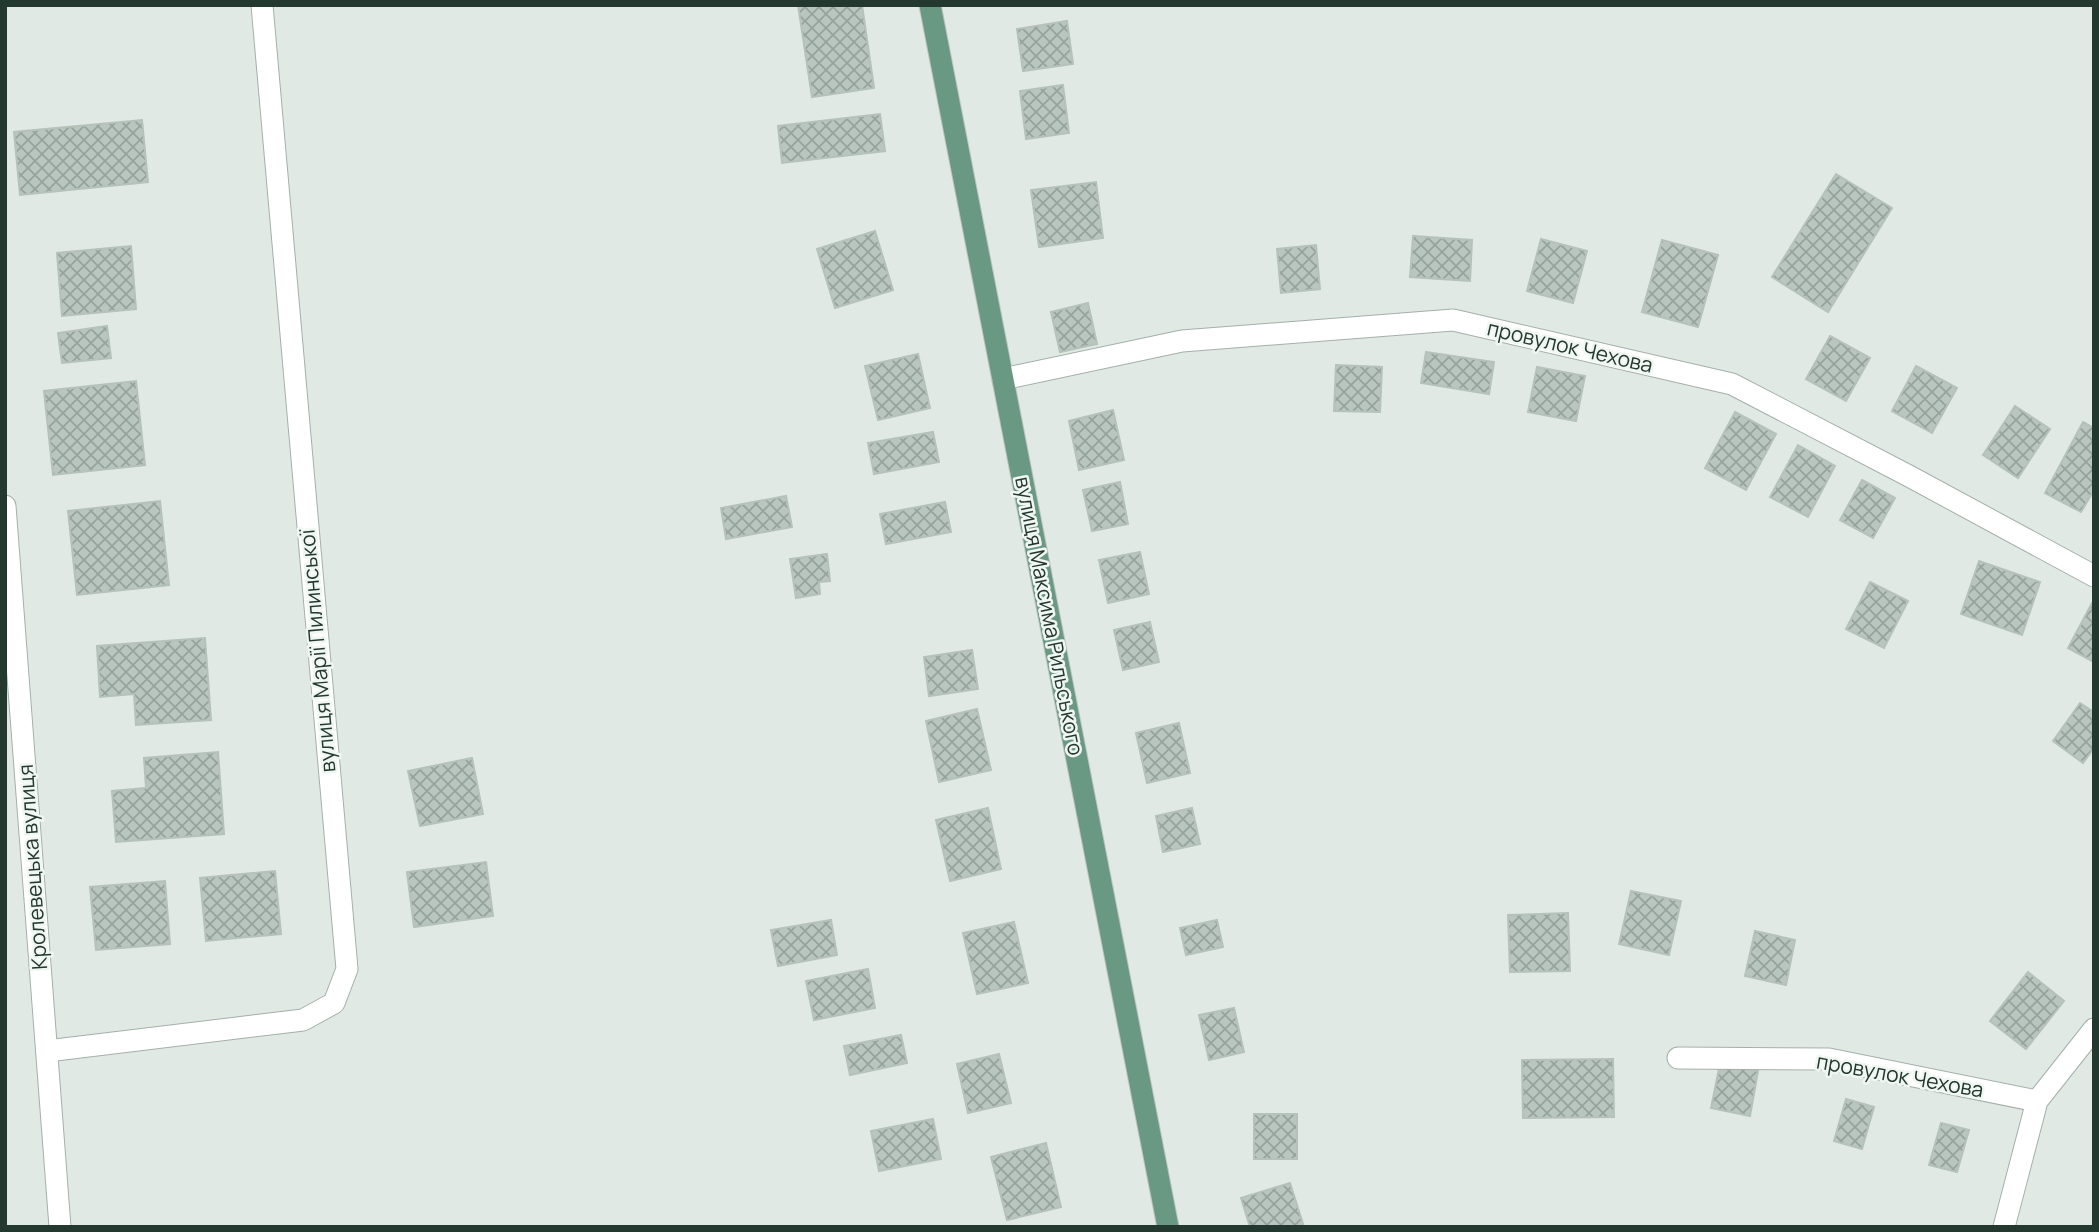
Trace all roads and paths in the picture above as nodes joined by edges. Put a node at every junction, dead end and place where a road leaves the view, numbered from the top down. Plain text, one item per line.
1 (261, 5) edge
2 (930, 5) edge
3 (1003, 379) junction
4 (5, 506) edge
5 (2094, 576) edge
6 (2094, 1029) edge
7 (47, 1051) junction
8 (1678, 1058) dead end
9 (2037, 1101) junction
10 (60, 1227) edge
11 (1168, 1227) edge
12 (2004, 1227) edge

1 - 7 street, вулиця Марії Пилинської
2 - 3 main road, вулиця Максима Рильського
3 - 5 street, провулок Чехова
3 - 11 main road, вулиця Максима Рильського
4 - 7 street, Кролевецька вулиця
6 - 9 street
7 - 10 street, Кролевецька вулиця
8 - 9 street, провулок Чехова
9 - 12 street

